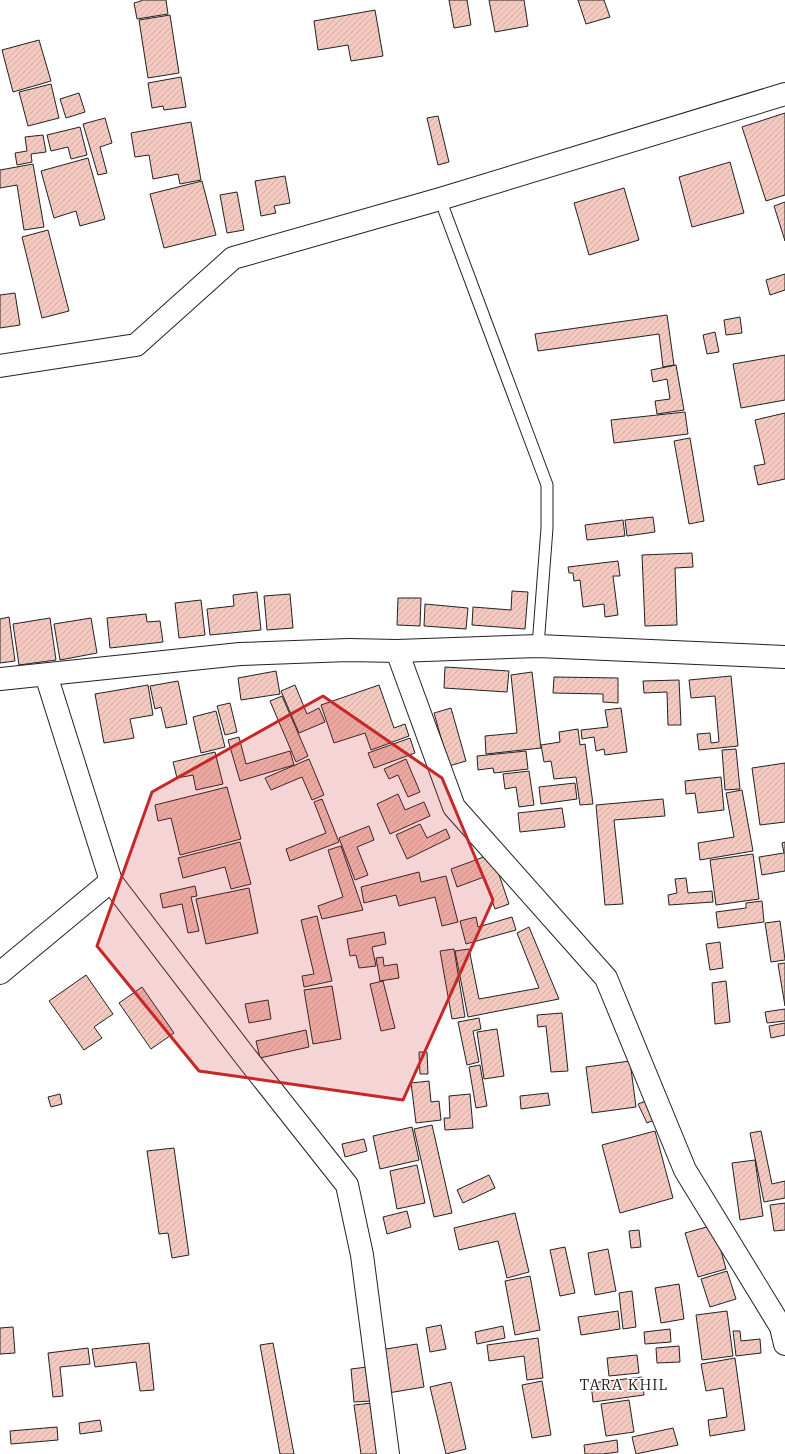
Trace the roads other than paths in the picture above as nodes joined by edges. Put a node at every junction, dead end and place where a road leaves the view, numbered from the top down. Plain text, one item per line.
1 (785, 94) edge
2 (440, 199) junction
3 (0, 366) edge
4 (538, 646) junction
5 (397, 651) junction
6 (785, 657) edge
7 (46, 675) junction
8 (0, 679) edge
9 (111, 881) junction
10 (0, 973) edge
11 (784, 1333) edge
12 (388, 1454) edge

1 - 2 street
2 - 3 street
2 - 4 lane
4 - 5 street
4 - 6 street
5 - 7 street
5 - 11 street
7 - 8 street
7 - 9 street
9 - 10 street
9 - 12 street

